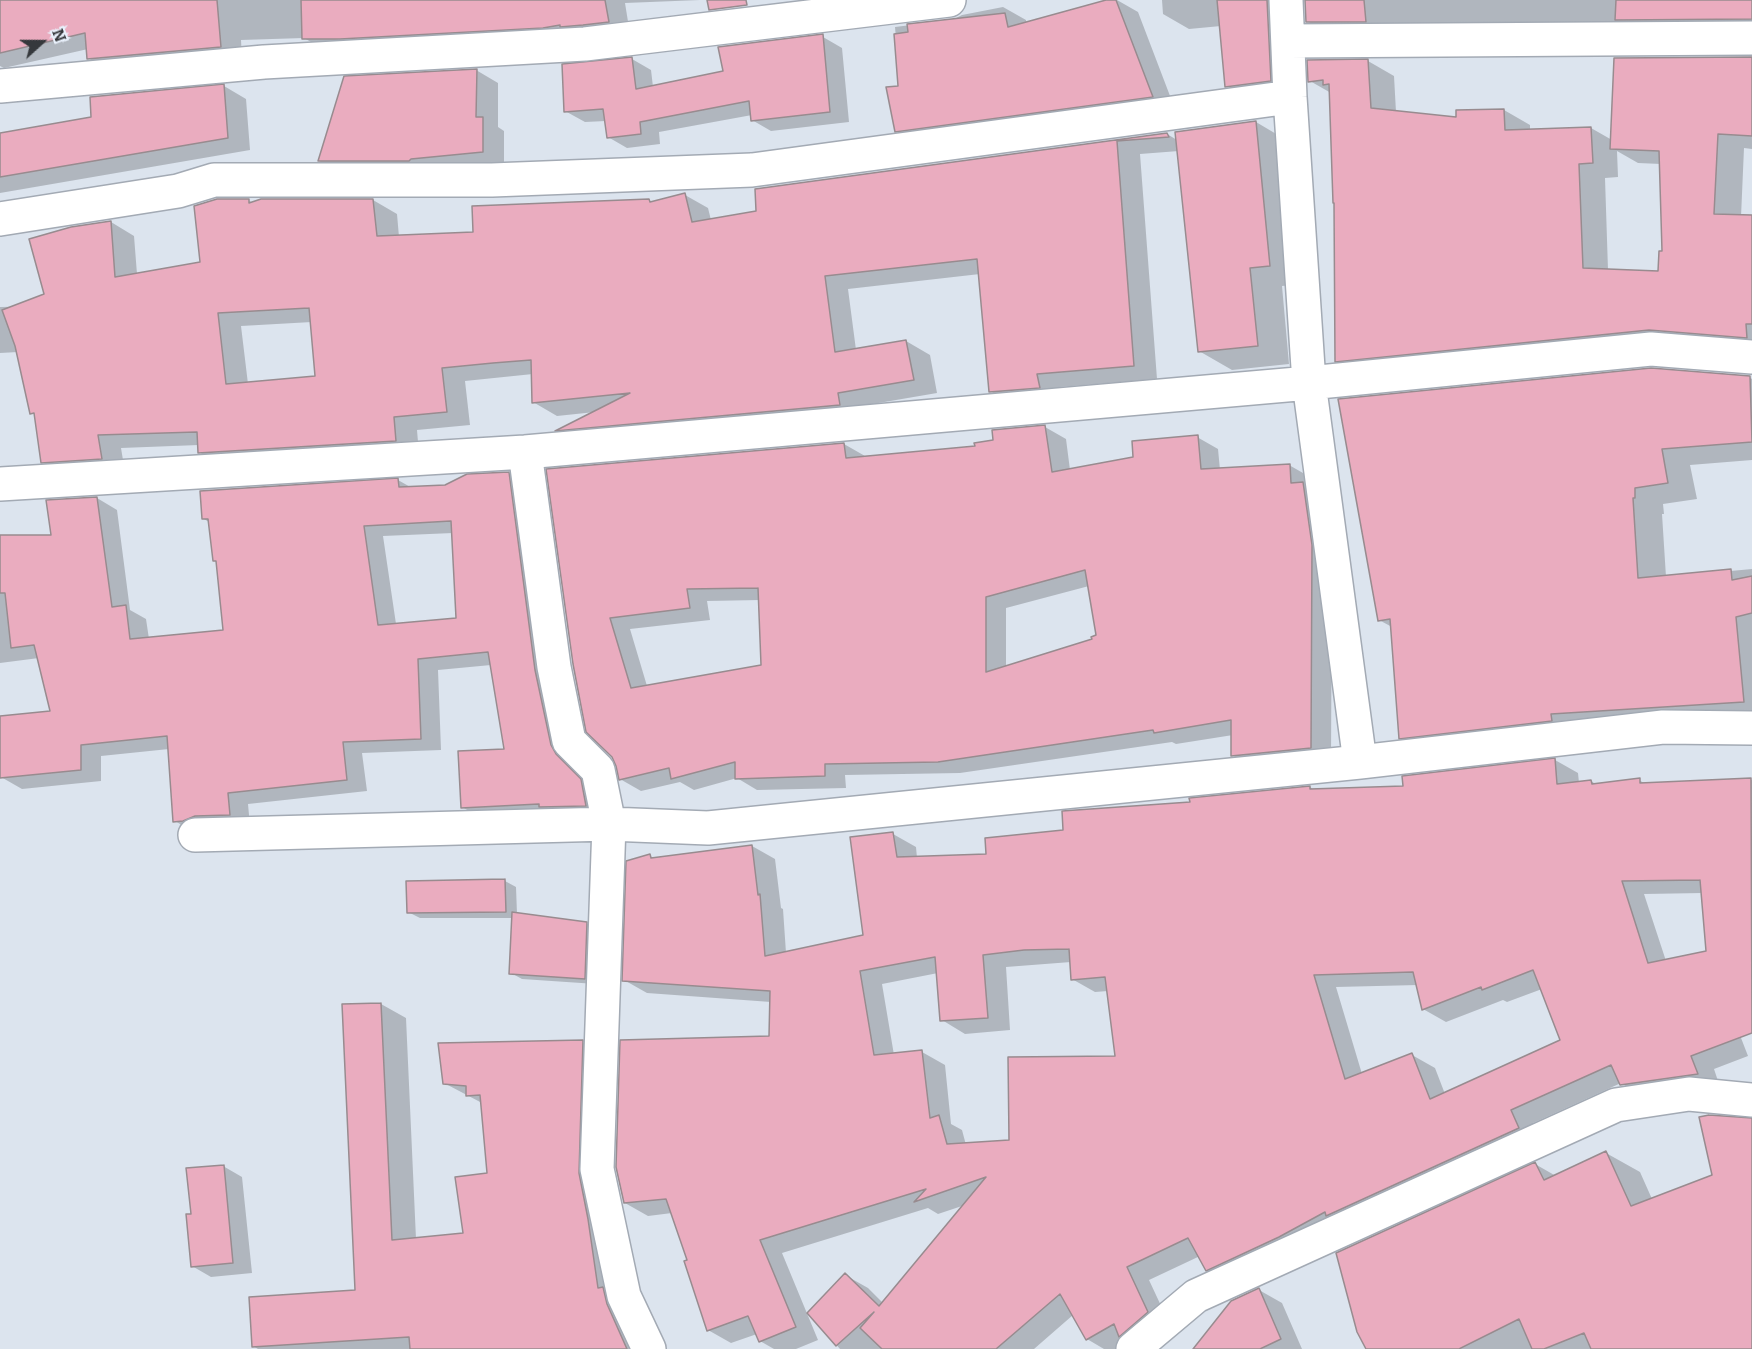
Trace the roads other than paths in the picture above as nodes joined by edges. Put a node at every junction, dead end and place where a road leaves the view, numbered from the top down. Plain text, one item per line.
1 (949, 0) edge
2 (1286, 0) edge
3 (1752, 38) edge
4 (1288, 41) junction
5 (0, 86) edge
6 (1290, 97) junction
7 (0, 219) edge
8 (1752, 357) edge
9 (1309, 383) junction
10 (525, 452) junction
11 (0, 484) edge
12 (1752, 728) edge
13 (1360, 762) junction
14 (609, 824) junction
15 (195, 835) dead end
16 (1752, 1100) edge
17 (649, 1349) edge
18 (1133, 1349) edge

1 - 5 street
2 - 4 street
3 - 4 street
4 - 6 street
6 - 7 street
6 - 9 street
8 - 9 street
9 - 10 street
9 - 13 street
10 - 11 street
10 - 14 street
12 - 13 street
13 - 14 street
14 - 15 street
14 - 17 street
16 - 18 street

